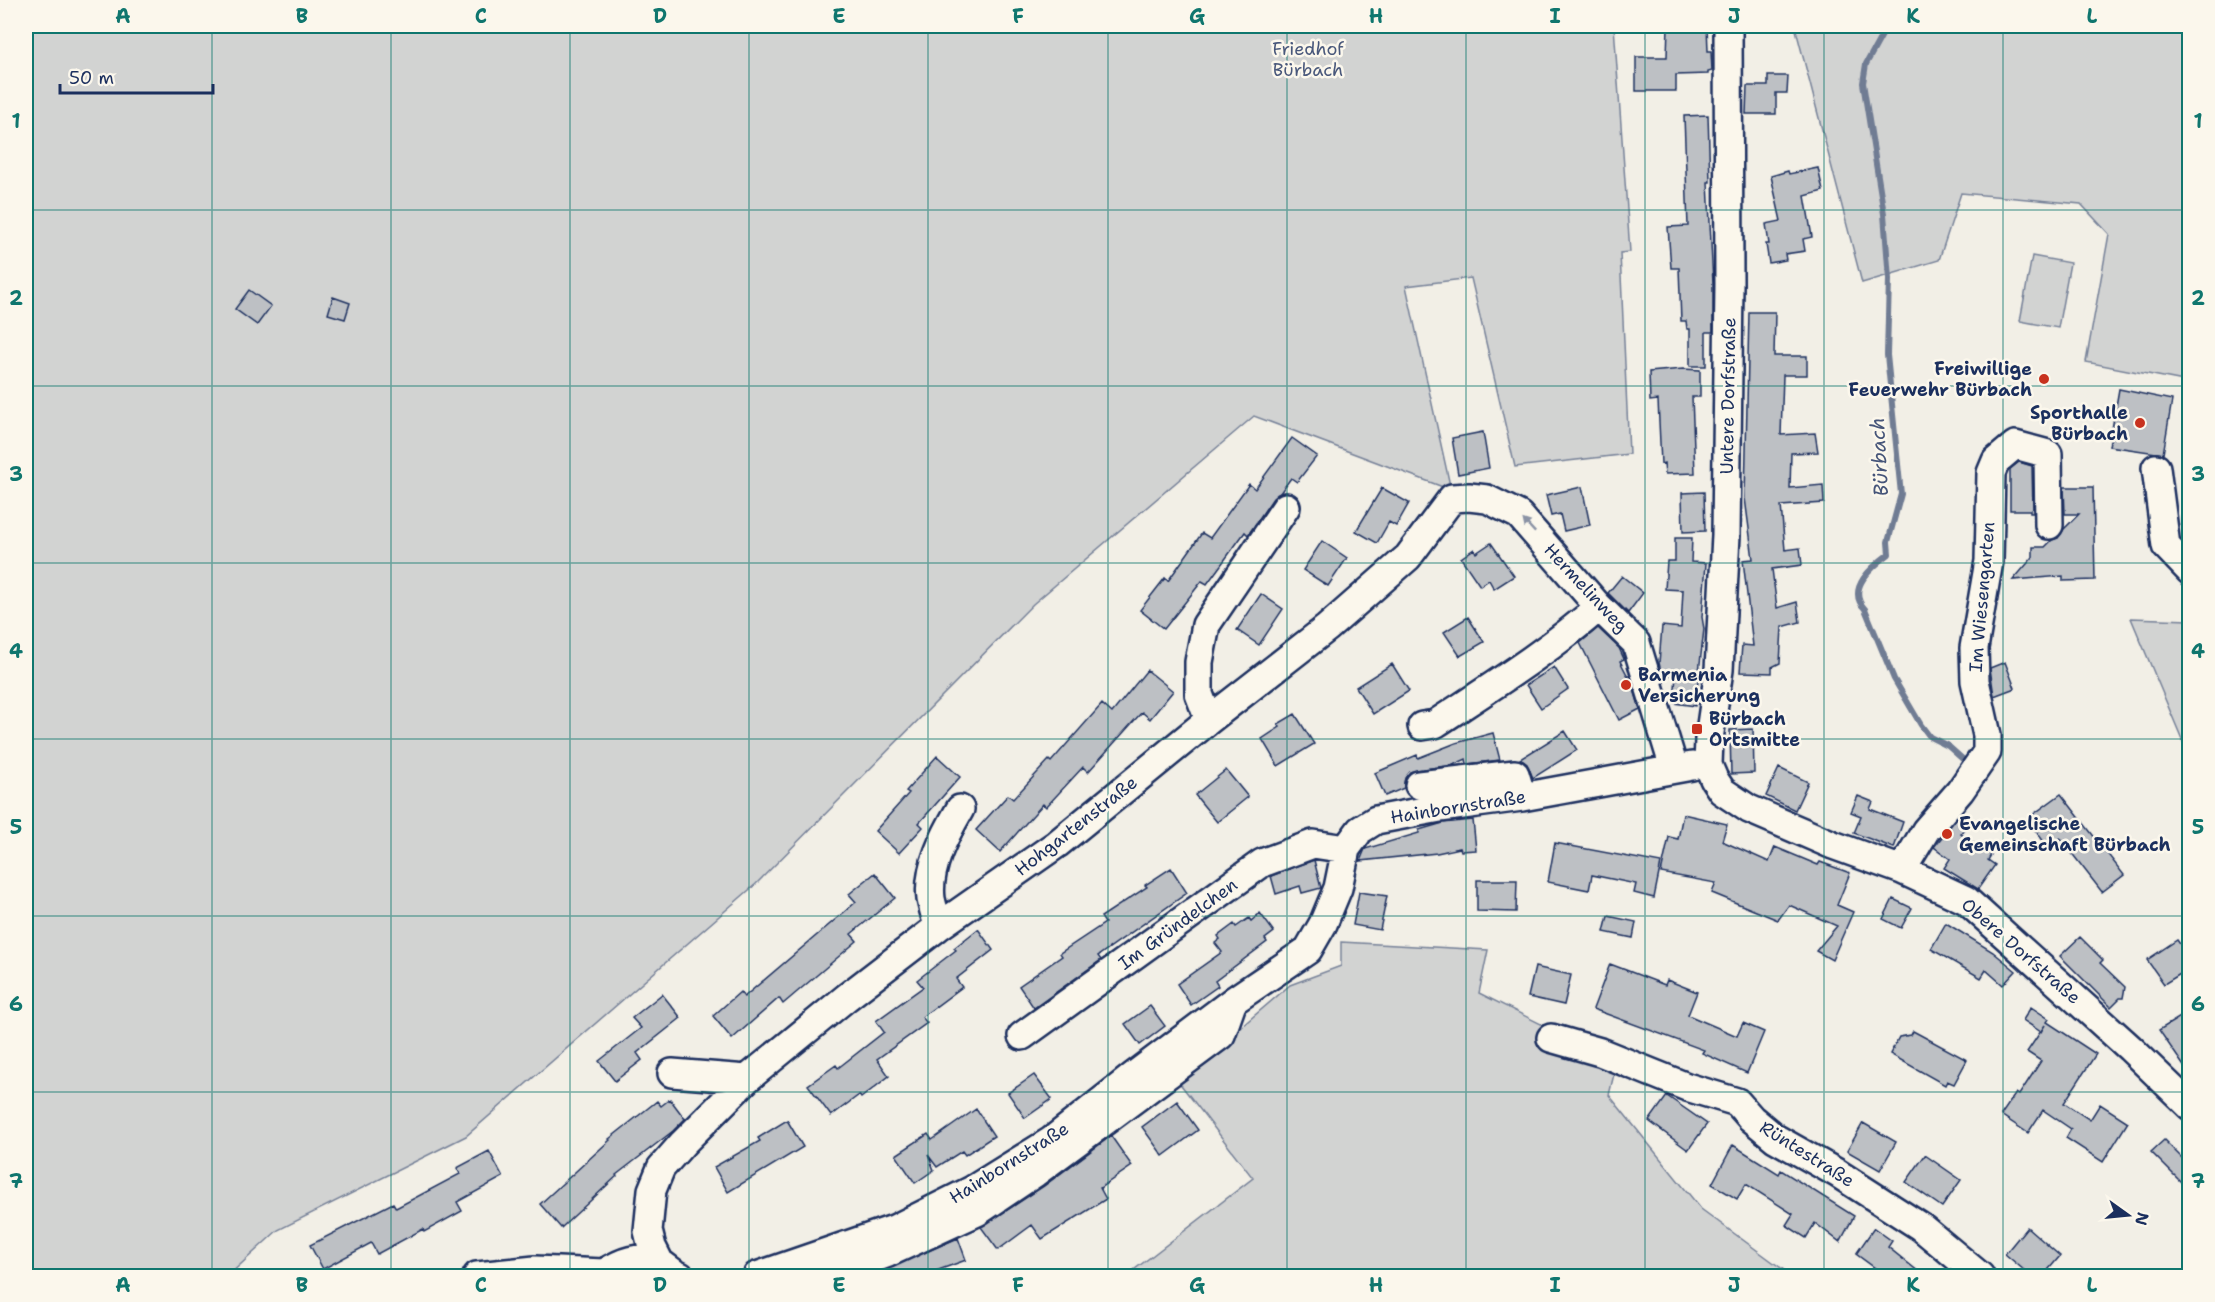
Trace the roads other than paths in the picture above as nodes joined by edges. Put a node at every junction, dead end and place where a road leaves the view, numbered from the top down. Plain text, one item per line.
1 (1728, 26) edge
2 (2156, 468) dead end
3 (1452, 498) joint
4 (1286, 507) dead end
5 (2049, 525) dead end
6 (2190, 571) edge
7 (1599, 607) junction
8 (1209, 720) junction
9 (1422, 726) dead end
10 (1708, 765) junction
11 (1674, 768) junction
12 (1419, 785) dead end
13 (1522, 797) junction
14 (960, 809) dead end
15 (1346, 849) junction
16 (1902, 870) junction
17 (938, 927) junction
18 (1233, 1001) junction
19 (1022, 1036) dead end
20 (1551, 1038) dead end
21 (672, 1073) dead end
22 (747, 1079) junction
23 (2190, 1106) edge
24 (670, 1270) edge
25 (604, 1275) edge
26 (477, 1276) edge
27 (757, 1276) edge
28 (827, 1276) edge
29 (1980, 1276) edge

1 - 10 street, Untere Dorfstraße
2 - 6 street
7 -> 3 street, Hermelinweg
3 - 8 street, Hohgartenstraße
4 - 8 street
5 - 16 street, Im Wiesengarten
7 - 9 street
7 - 11 street, Hermelinweg
8 - 17 street, Hohgartenstraße
10 - 11 street, Hainbornstraße
10 - 16 street, Obere Dorfstraße
11 - 13 street, Hainbornstraße
12 - 13 street
13 - 15 street, Hainbornstraße
14 - 17 street
15 - 18 street, Hainbornstraße
15 - 19 street, Im Gründelchen
16 - 23 street, Obere Dorfstraße
17 - 22 street, Hohgartenstraße
18 - 27 street, Hainbornstraße
18 - 28 street, Hainbornstraße
20 - 29 street, Rüntestraße
21 - 22 street
22 - 24 street, Hohgartenstraße
24 - 25 street
25 - 26 street

